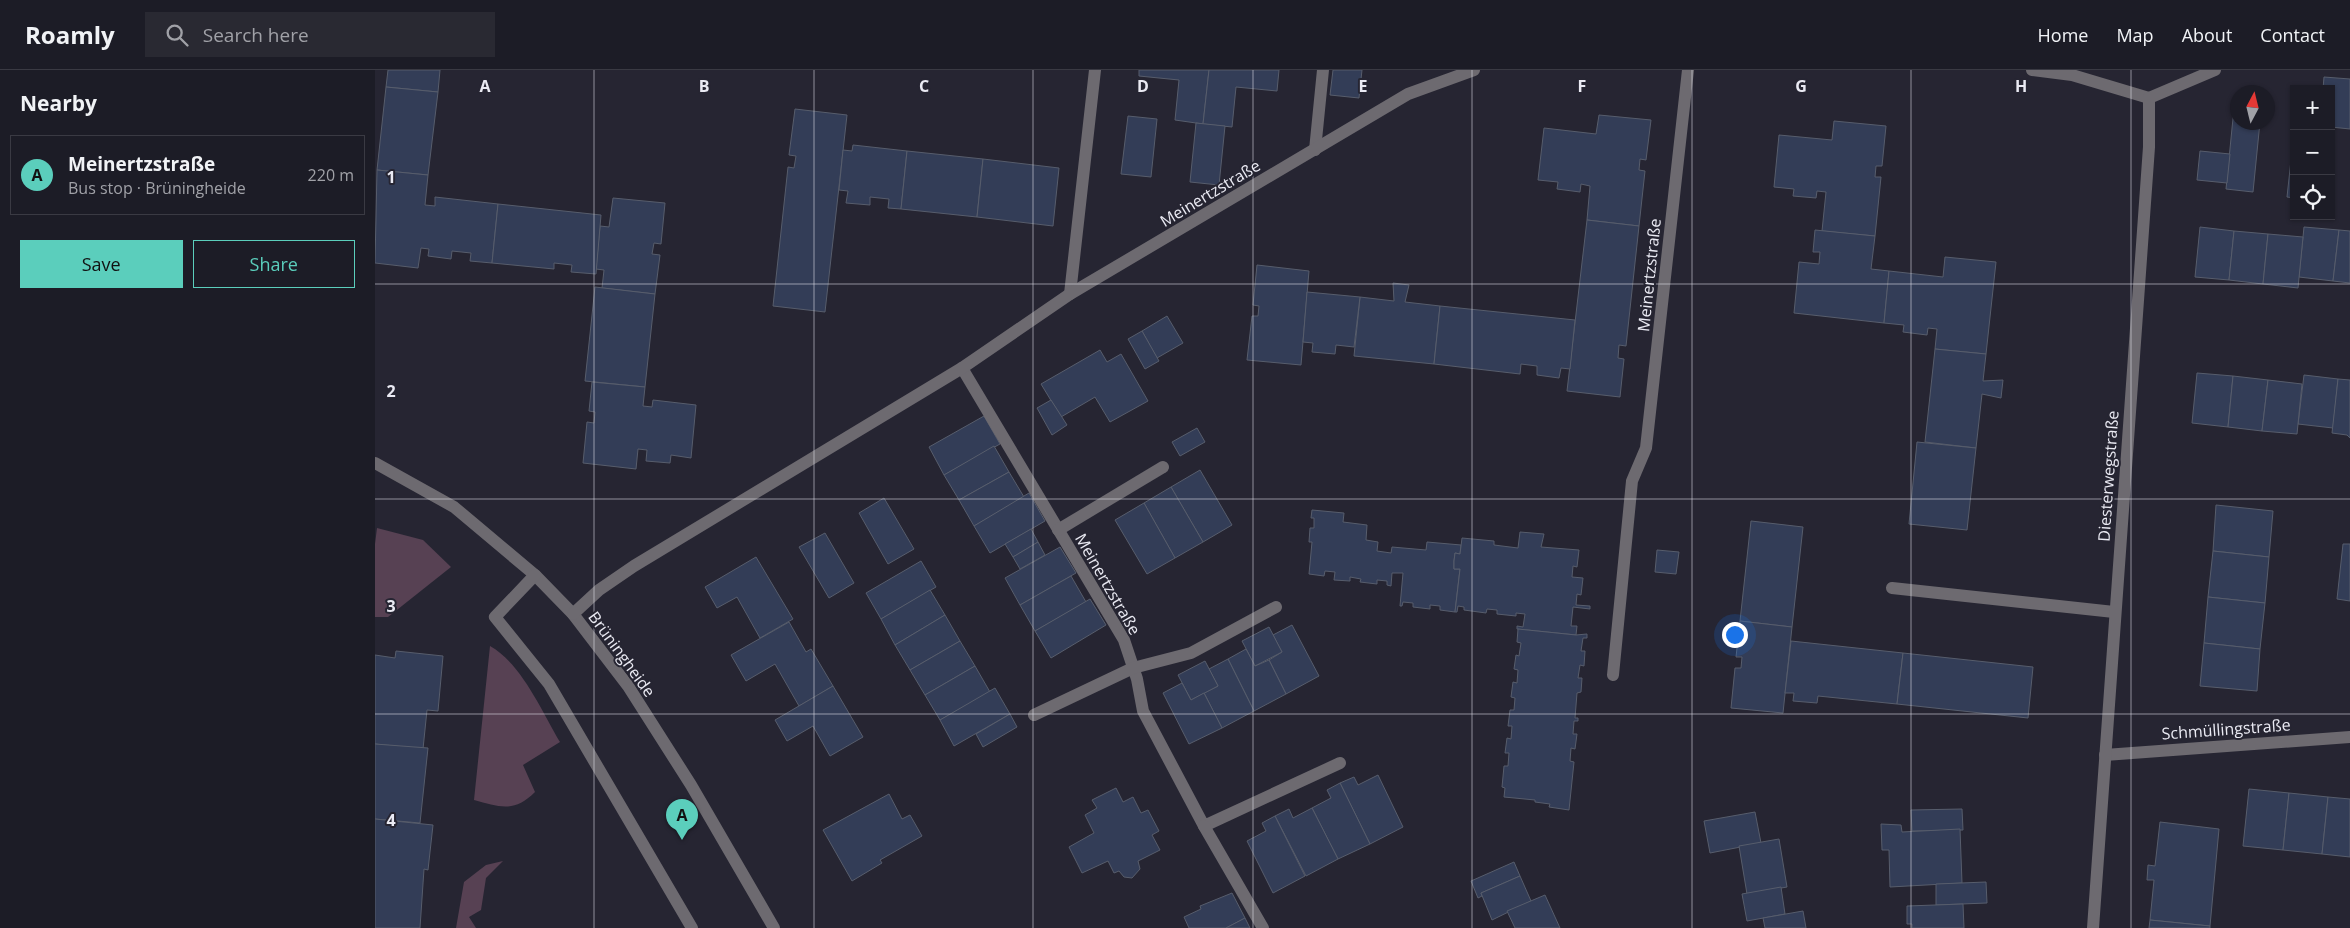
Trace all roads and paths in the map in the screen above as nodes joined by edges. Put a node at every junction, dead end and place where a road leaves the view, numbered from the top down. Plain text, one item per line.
1 (1095, 70) edge
2 (1323, 70) edge
3 (1473, 70) edge
4 (1688, 70) edge
5 (2032, 70) edge
6 (2215, 70) edge
7 (2149, 98) junction
8 (1315, 150) junction
9 (1070, 294) junction
10 (962, 368) junction
11 (375, 463) edge
12 (1163, 467) dead end
13 (1058, 530) junction
14 (535, 575) junction
15 (1892, 588) dead end
16 (1276, 607) dead end
17 (2114, 612) junction
18 (573, 614) junction
19 (1133, 668) junction
20 (1613, 676) dead end
21 (1034, 715) dead end
22 (2350, 737) edge
23 (2105, 755) junction
24 (1340, 763) dead end
25 (1204, 826) junction
26 (692, 928) edge
27 (774, 928) edge
28 (1263, 928) edge
29 (2093, 928) edge

1 - 9 street
2 - 8 street
3 - 8 street, Meinertzstraße
4 - 20 street, Meinertzstraße
5 - 7 street
6 - 7 street
7 - 17 street, Diesterwegstraße
8 - 9 street, Meinertzstraße
9 - 10 street, Meinertzstraße
10 - 13 street, Meinertzstraße
10 - 18 street, Meinertzstraße
11 - 14 street, Brüningheide
12 - 13 street
13 - 19 street, Meinertzstraße
14 - 18 street, Brüningheide
14 - 26 street
15 - 17 street
16 - 19 street
17 - 23 street, Diesterwegstraße
18 - 27 street, Brüningheide
19 - 21 street
19 - 25 street, Meinertzstraße
22 - 23 street, Schmüllingstraße
23 - 29 street, Diesterwegstraße
24 - 25 street
25 - 28 street, Meinertzstraße

